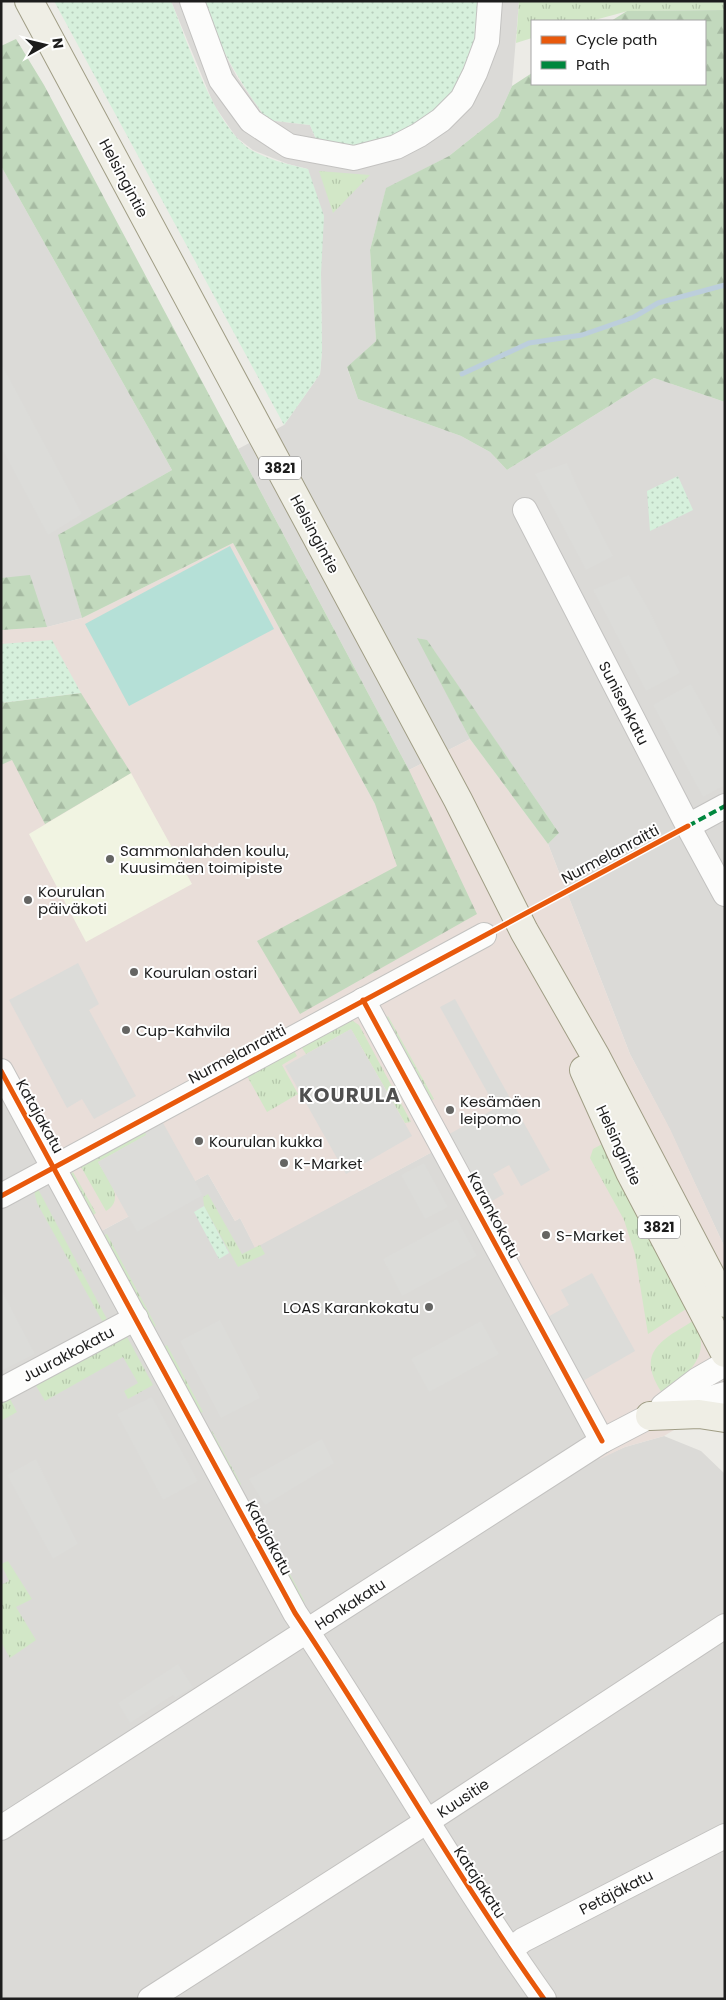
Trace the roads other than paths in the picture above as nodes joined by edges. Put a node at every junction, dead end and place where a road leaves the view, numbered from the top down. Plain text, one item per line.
1 (192, 1) edge
2 (490, 1) edge
3 (30, 3) edge
4 (525, 510) dead end
5 (725, 806) edge
6 (688, 826) junction
7 (725, 894) edge
8 (524, 931) junction
9 (484, 935) dead end
10 (363, 1000) junction
11 (1, 1072) edge
12 (54, 1168) junction
13 (1, 1196) edge
14 (725, 1304) edge
15 (136, 1318) junction
16 (725, 1353) edge
17 (725, 1364) edge
18 (1, 1390) edge
19 (725, 1394) edge
20 (650, 1416) junction
21 (725, 1418) edge
22 (602, 1441) junction
23 (725, 1626) edge
24 (307, 1632) junction
25 (426, 1822) junction
26 (1, 1828) edge
27 (725, 1836) edge
28 (510, 1950) junction
29 (150, 1999) edge
30 (544, 1999) edge

1 - 2 street
3 - 8 main road, Helsingintie / 3821
4 - 6 street, Sunisenkatu
5 - 6 street
6 - 7 street, Sunisenkatu
8 - 14 main road, Helsingintie / 3821
8 - 16 main road, Helsingintie / 3821
9 - 10 street, Nurmelanraitti
10 - 12 street, Nurmelanraitti
10 - 22 street, Karankokatu
11 - 12 street, Katajakatu
12 - 13 street, Nurmelanraitti
12 - 15 street, Katajakatu
15 - 18 street, Juurakkokatu
15 - 24 street, Katajakatu
17 - 20 street, Honkakatu
19 - 20 street, Honkakatu
20 - 21 main road
20 - 22 street, Honkakatu
22 - 24 street, Honkakatu
23 - 25 street, Kuusitie
24 - 25 street, Katajakatu
24 - 26 street, Honkakatu
25 - 28 street, Katajakatu
25 - 29 street, Kuusitie
27 - 28 street, Petäjäkatu
28 - 30 street, Katajakatu

